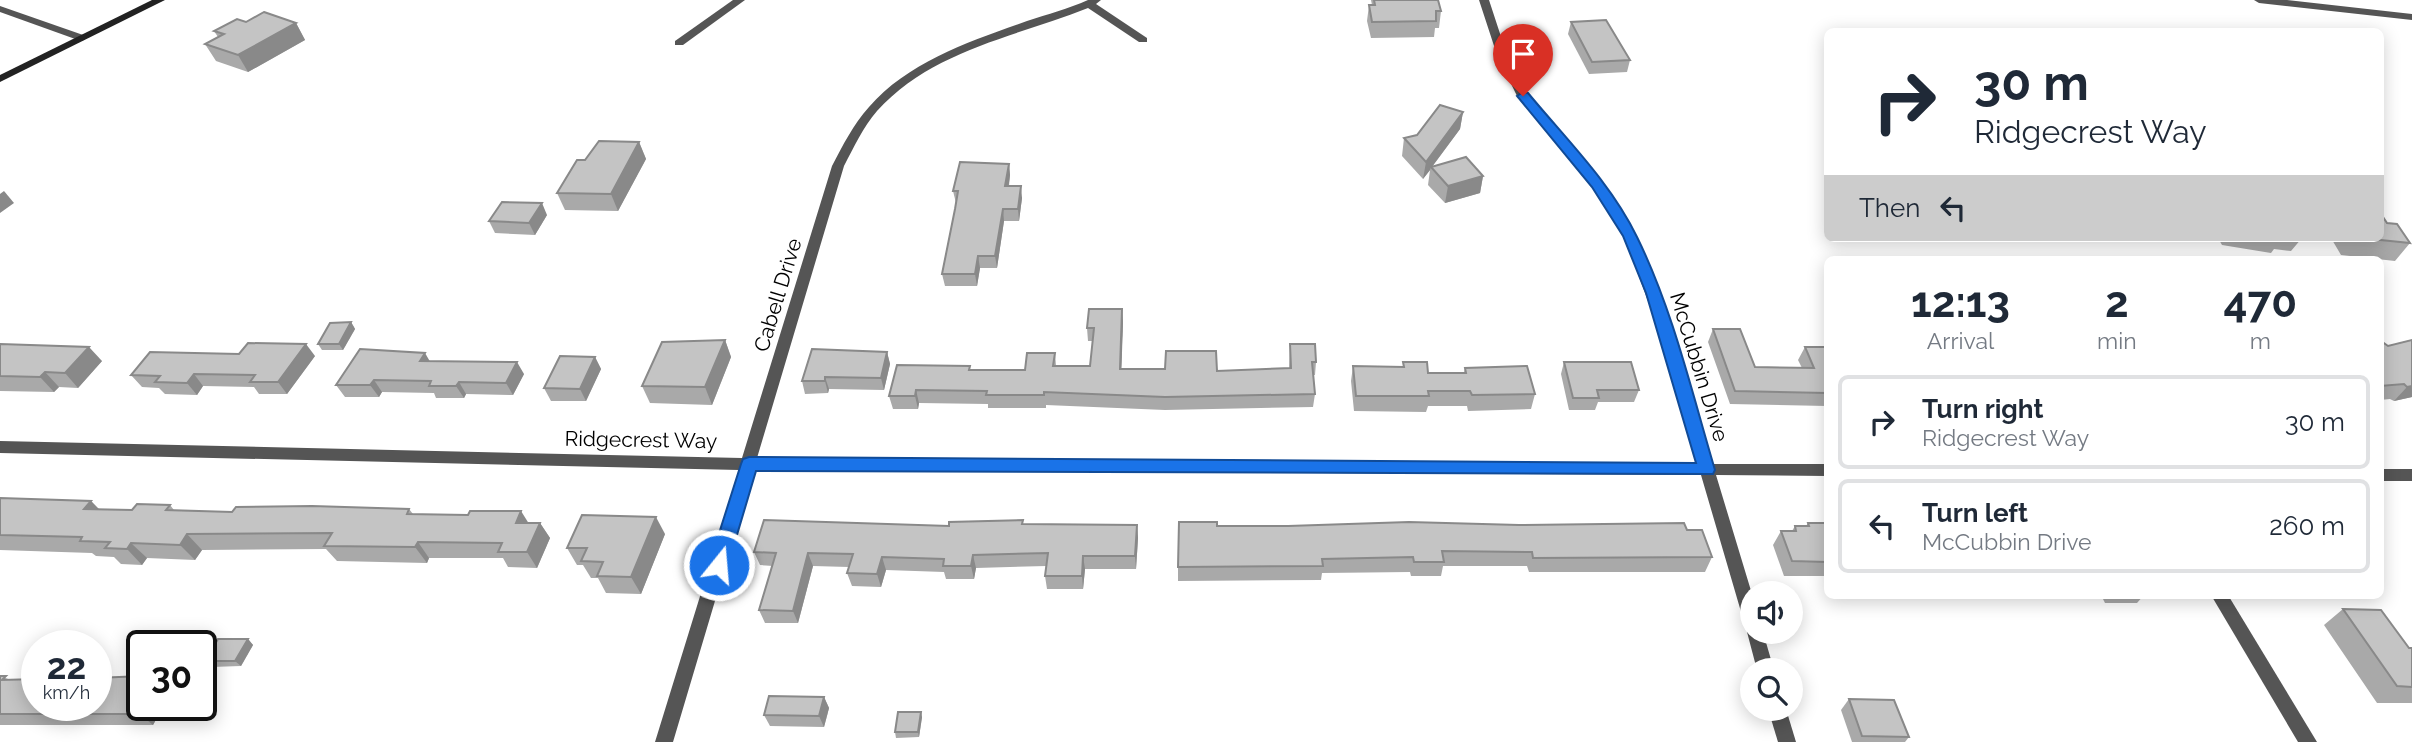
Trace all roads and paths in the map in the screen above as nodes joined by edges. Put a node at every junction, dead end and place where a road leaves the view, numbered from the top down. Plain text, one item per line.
1 (160, 0) edge
2 (740, 0) edge
3 (1484, 0) edge
4 (2259, 0) edge
5 (1092, 2) edge
6 (0, 9) edge
7 (2412, 17) edge
8 (82, 38) junction
9 (1143, 40) dead end
10 (679, 43) dead end
11 (0, 79) edge
12 (0, 447) edge
13 (749, 464) junction
14 (1707, 470) junction
15 (1824, 470) edge
16 (2384, 475) edge
17 (2412, 475) edge
18 (1740, 581) edge
19 (2221, 599) edge
20 (1781, 721) edge
21 (664, 742) edge
22 (1787, 742) edge
23 (2308, 742) edge

1 - 8 street
2 - 10 street
3 - 14 street, McCubbin Drive
4 - 7 street
5 - 9 street
5 - 13 street, Cabell Drive
6 - 8 street
8 - 11 street
12 - 13 street, Ridgecrest Way
13 - 14 street, Ridgecrest Way
13 - 21 street, Cabell Drive
14 - 15 street, Ridgecrest Way
14 - 18 street, McCubbin Drive
16 - 17 street
19 - 23 street
20 - 22 street

